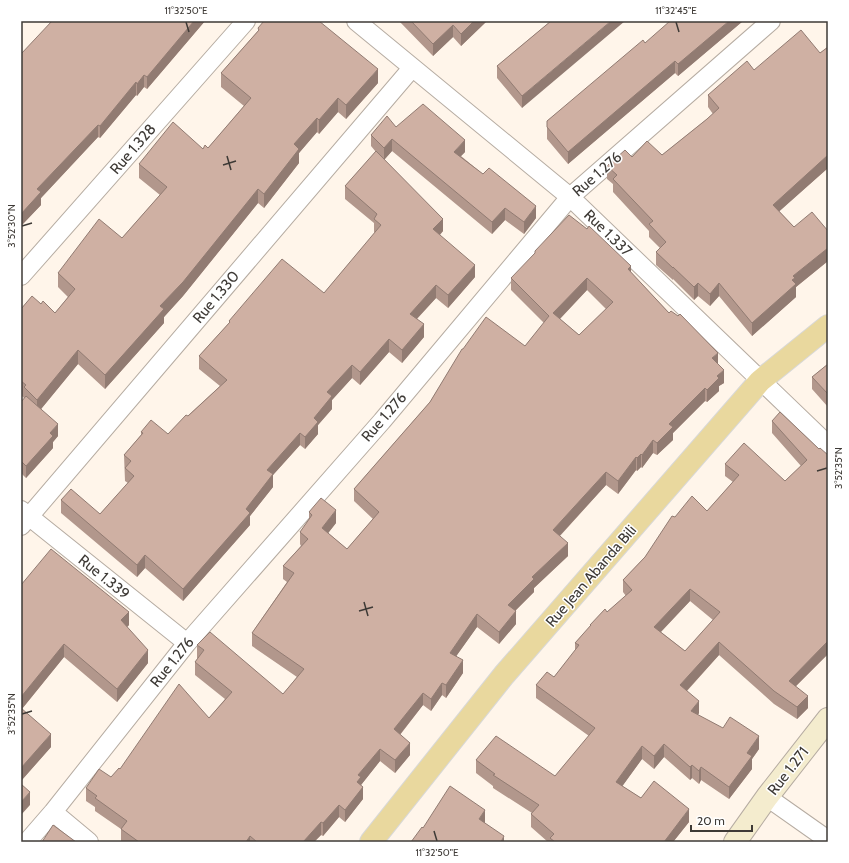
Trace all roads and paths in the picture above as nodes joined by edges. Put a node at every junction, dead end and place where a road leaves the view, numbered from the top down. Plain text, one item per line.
1 (246, 21) edge
2 (356, 21) edge
3 (771, 21) edge
4 (412, 68) junction
5 (570, 197) junction
6 (21, 276) edge
7 (828, 326) edge
8 (760, 381) junction
9 (828, 445) edge
10 (24, 518) edge
11 (187, 643) junction
12 (828, 719) edge
13 (767, 797) junction
14 (53, 812) junction
15 (828, 840) edge
16 (27, 842) edge
17 (88, 842) edge
18 (371, 842) edge
19 (735, 842) edge

1 - 6 street, Rue 1.328
2 - 4 street, Rue 1.337
3 - 5 street, Rue 1.276
4 - 5 street, Rue 1.337
4 - 10 street, Rue 1.330
5 - 8 street, Rue 1.337
5 - 11 street, Rue 1.276
7 - 8 main road, Rue Jean Abanda Bili
8 - 9 street, Rue 1.337
8 - 18 main road, Rue Jean Abanda Bili
10 - 11 street, Rue 1.339
11 - 14 street, Rue 1.276
12 - 13 street, Rue 1.271
13 - 15 street
13 - 19 street, Rue 1.271
14 - 16 street, Rue 1.276
14 - 17 street

